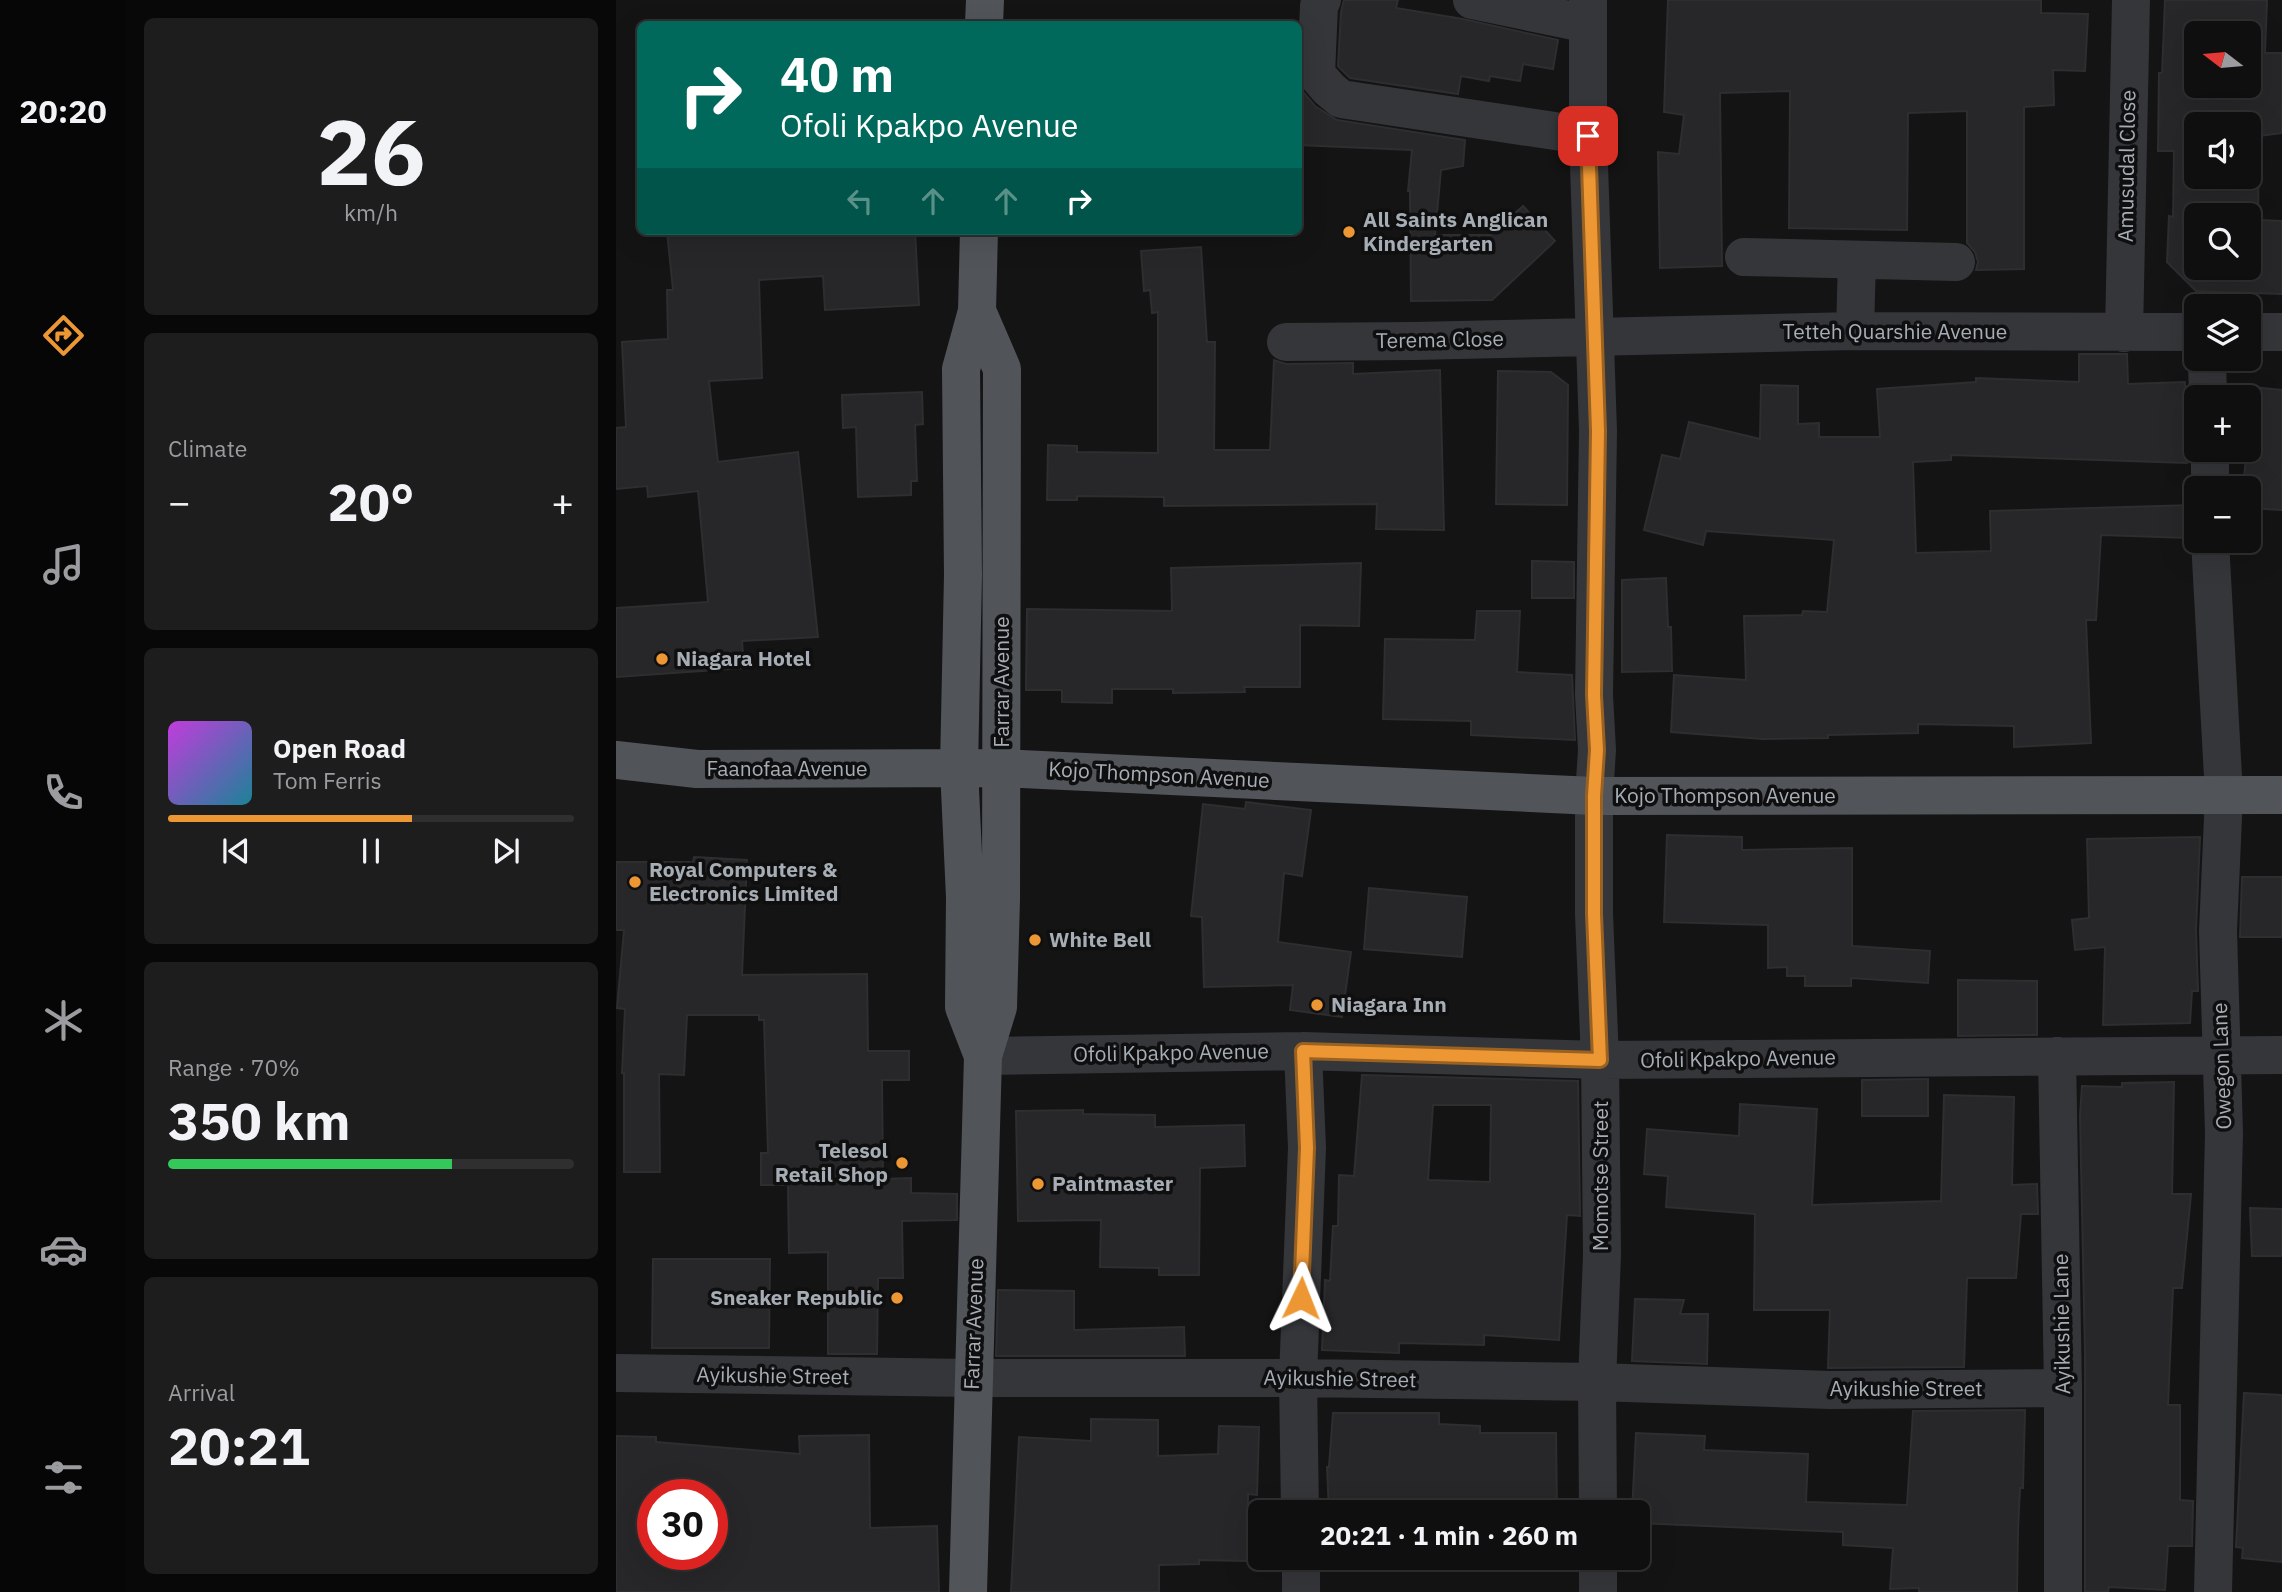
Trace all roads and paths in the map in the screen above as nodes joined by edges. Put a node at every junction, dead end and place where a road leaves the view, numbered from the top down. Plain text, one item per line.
1 (985, 0) edge
2 (1322, 0) edge
3 (1472, 0) edge
4 (2131, 0) edge
5 (1588, 12) edge
6 (985, 21) edge
7 (1588, 136) junction
8 (979, 235) edge
9 (1744, 257) dead end
10 (1857, 260) junction
11 (1956, 262) dead end
12 (977, 311) junction
13 (1855, 331) junction
14 (2184, 332) edge
15 (2261, 332) edge
16 (2282, 332) edge
17 (2124, 333) junction
18 (1594, 337) junction
19 (1286, 342) dead end
20 (2211, 553) edge
21 (616, 760) edge
22 (959, 768) junction
23 (1002, 768) junction
24 (697, 769) junction
25 (616, 788) edge
26 (2224, 795) junction
27 (2282, 795) edge
28 (1594, 796) junction
29 (1303, 1051) junction
30 (2222, 1054) junction
31 (2282, 1055) edge
32 (983, 1056) junction
33 (2057, 1056) junction
34 (1600, 1060) junction
35 (616, 1373) edge
36 (972, 1378) junction
37 (1298, 1378) junction
38 (1597, 1382) junction
39 (2063, 1388) junction
40 (1300, 1500) edge
41 (1598, 1500) edge
42 (1301, 1570) edge
43 (1598, 1570) edge
44 (968, 1592) edge
45 (1301, 1592) edge
46 (1598, 1592) edge
47 (2063, 1592) edge
48 (2213, 1592) edge

1 - 6 main road
2 - 7 street
3 - 5 street
4 - 17 street, Amusudal Close
5 - 7 street, Momotse Street
7 - 18 street, Momotse Street
8 - 12 main road, Farrar Avenue
9 - 10 street
10 - 11 street
10 - 13 street
12 - 22 main road, Farrar Avenue
12 - 23 main road, Farrar Avenue
13 - 17 street, Tetteh Quarshie Avenue
13 - 18 street, Tetteh Quarshie Avenue
14 - 17 street, Tetteh Quarshie Avenue
15 - 16 street
18 - 19 street, Terema Close
18 - 28 street, Momotse Street
20 - 26 street, Owegon Lane
21 - 24 main road, Faanofaa Avenue
22 - 23 main road, Kojo Thompson Avenue
22 - 24 main road, Faanofaa Avenue
22 - 32 main road, Farrar Avenue
23 - 28 main road, Kojo Thompson Avenue
23 - 32 main road, Farrar Avenue
24 - 25 main road
26 - 27 main road, Kojo Thompson Avenue
26 - 28 main road, Kojo Thompson Avenue
26 - 30 street, Owegon Lane
28 - 34 street, Momotse Street
29 - 32 street, Ofoli Kpakpo Avenue
29 - 34 street, Ofoli Kpakpo Avenue
29 - 37 street
30 - 31 street, Ofoli Kpakpo Avenue
30 - 33 street, Ofoli Kpakpo Avenue
30 - 48 street, Owegon Lane
32 - 36 main road, Farrar Avenue
33 - 34 street, Ofoli Kpakpo Avenue
33 - 39 street, Ayikushie Lane
34 - 38 street, Momotse Street
35 - 36 street, Ayikushie Street
36 - 37 street, Ayikushie Street
36 - 44 main road, Farrar Avenue
37 - 38 street, Ayikushie Street
37 - 40 street
38 - 39 street, Ayikushie Street
38 - 41 street, Momotse Street
39 - 47 street, Ayikushie Lane
42 - 45 street
43 - 46 street

